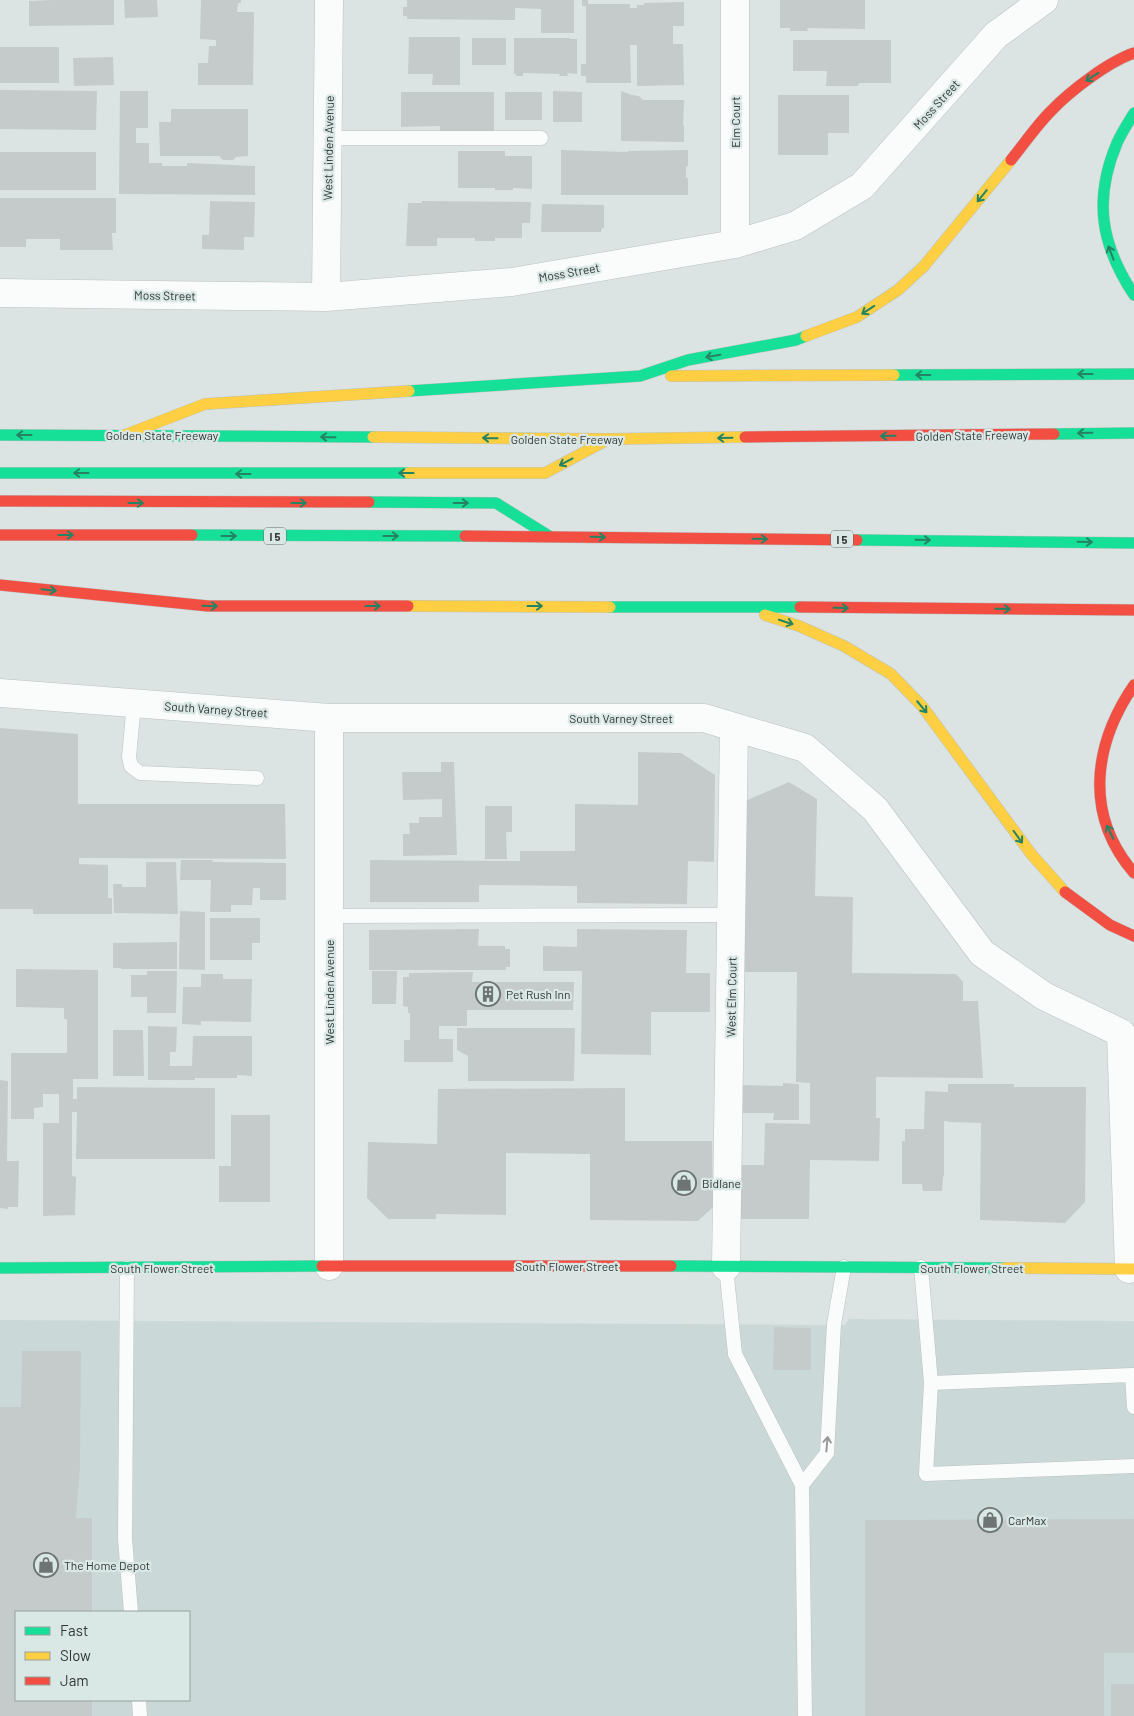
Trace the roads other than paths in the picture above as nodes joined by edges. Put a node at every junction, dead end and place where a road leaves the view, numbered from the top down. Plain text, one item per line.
1 (329, 0) edge
2 (734, 0) edge
3 (1044, 0) edge
4 (1134, 52) edge
5 (1134, 113) edge
6 (328, 138) junction
7 (541, 138) dead end
8 (735, 244) junction
9 (0, 293) edge
10 (1134, 295) edge
11 (326, 297) junction
12 (1134, 374) edge
13 (640, 376) junction
14 (1134, 433) edge
15 (0, 435) edge
16 (125, 435) junction
17 (609, 439) junction
18 (0, 473) edge
19 (0, 502) edge
20 (0, 535) edge
21 (549, 536) junction
22 (1134, 543) edge
23 (0, 586) edge
24 (740, 607) junction
25 (1134, 610) edge
26 (1134, 685) edge
27 (0, 693) edge
28 (134, 703) junction
29 (329, 718) junction
30 (734, 728) junction
31 (257, 778) dead end
32 (1134, 873) edge
33 (732, 915) junction
34 (329, 916) junction
35 (1134, 936) edge
36 (329, 1266) junction
37 (726, 1267) junction
38 (844, 1267) junction
39 (0, 1268) edge
40 (127, 1268) junction
41 (921, 1268) junction
42 (1131, 1269) edge
43 (931, 1383) junction
44 (1134, 1407) edge
45 (1134, 1466) edge
46 (802, 1485) junction
47 (131, 1611) edge
48 (139, 1701) edge
49 (140, 1716) edge
50 (805, 1716) edge

1 - 6 street, West Linden Avenue
2 - 8 street, Elm Court
3 - 8 street, Moss Street
4 -> 13 main road
10 -> 5 main road
6 - 7 lane
6 - 11 street, West Linden Avenue
8 - 11 street, Moss Street
9 - 11 street, Moss Street
12 -> 13 main road
13 - 16 main road
14 -> 17 main road, Golden State Freeway
16 -> 15 main road, Golden State Freeway
17 -> 16 main road, Golden State Freeway
17 -> 18 main road
19 -> 21 main road
20 -> 21 main road, I 5
21 -> 22 main road, I 5
23 -> 24 main road
24 -> 25 main road
24 -> 35 main road
32 -> 26 main road
27 - 28 street, South Varney Street
28 - 29 street, South Varney Street
28 - 31 lane
29 - 30 street, South Varney Street
29 - 34 street, West Linden Avenue
30 - 33 street, West Elm Court
30 - 42 street, South Varney Street
33 - 34 lane
33 - 37 street, West Elm Court
34 - 36 street, West Linden Avenue
36 - 37 main road, South Flower Street
36 - 40 main road, South Flower Street
37 - 38 main road, South Flower Street
37 - 46 lane
38 - 41 main road, South Flower Street
46 -> 38 lane
39 - 40 main road, South Flower Street
40 - 47 lane
41 - 42 main road, South Flower Street
41 - 43 lane
43 - 44 lane
43 - 45 lane
46 - 50 lane
48 - 49 lane

